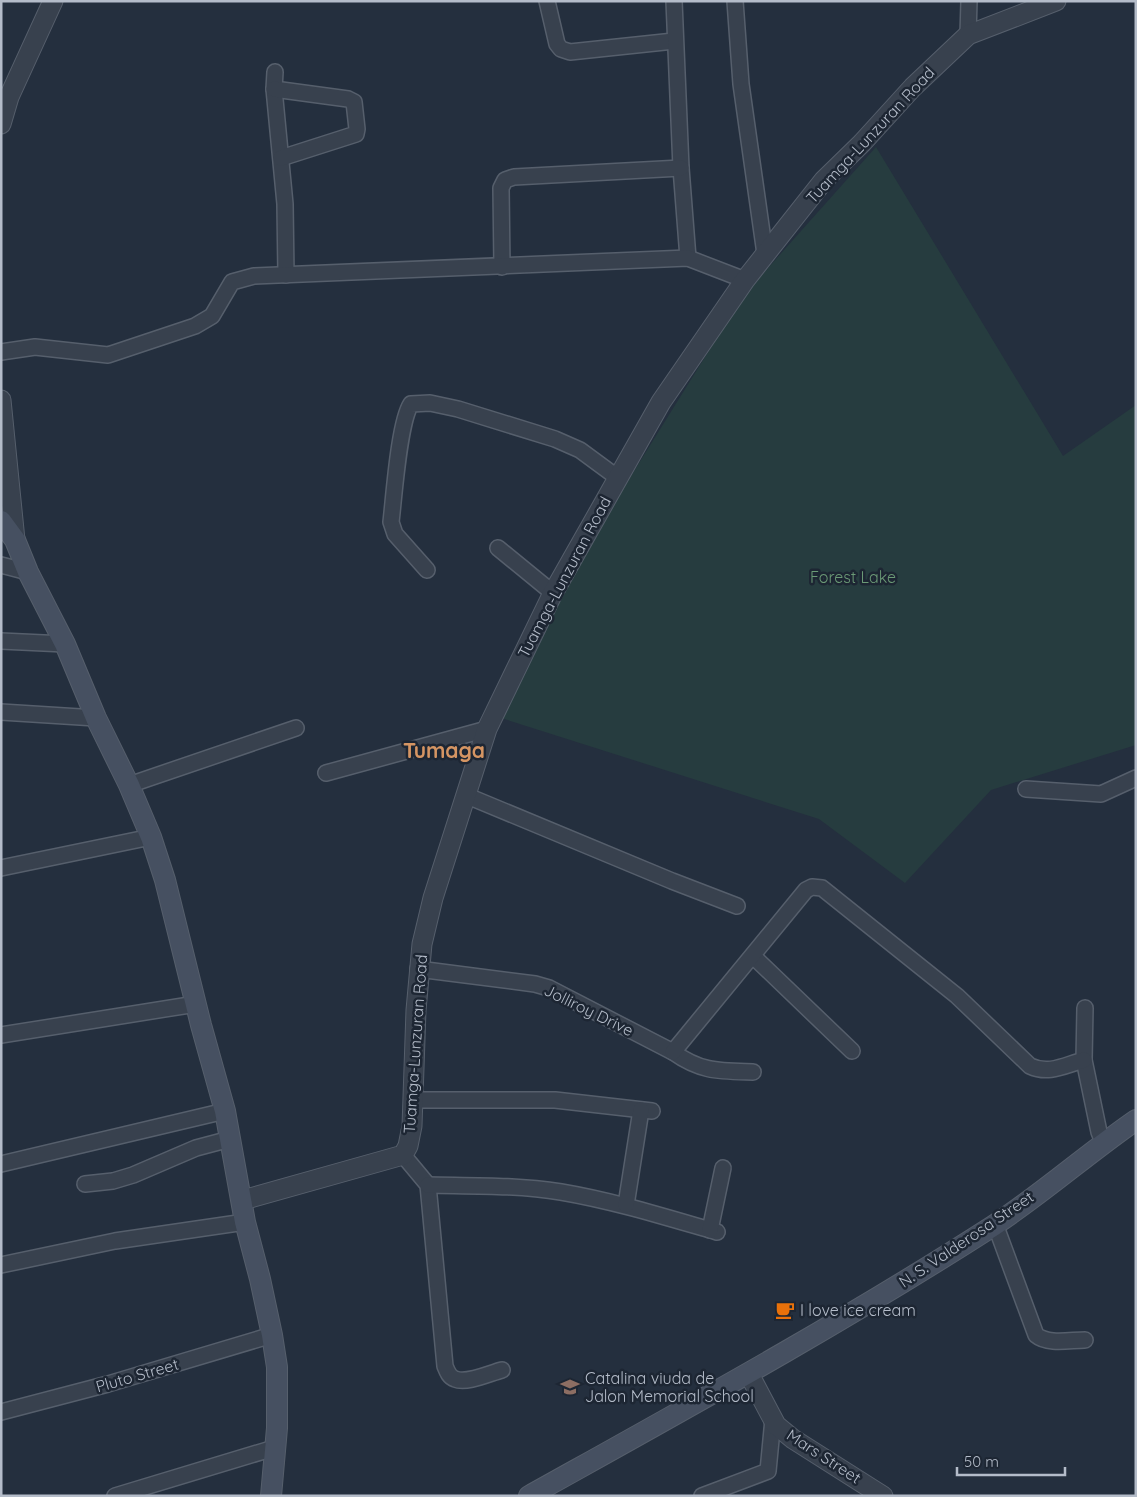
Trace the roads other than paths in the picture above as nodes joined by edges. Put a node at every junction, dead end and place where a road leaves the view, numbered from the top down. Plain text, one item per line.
1 (53, 1) edge
2 (547, 1) edge
3 (674, 1) edge
4 (735, 1) edge
5 (969, 1) edge
6 (1056, 1) edge
7 (968, 35) junction
8 (674, 41) junction
9 (275, 72) dead end
10 (274, 89) junction
11 (1, 124) edge
12 (281, 158) junction
13 (681, 168) junction
14 (765, 254) junction
15 (688, 258) junction
16 (502, 267) junction
17 (286, 275) junction
18 (745, 280) junction
19 (1, 352) edge
20 (1, 400) edge
21 (618, 478) junction
22 (1, 521) edge
23 (15, 540) junction
24 (498, 548) dead end
25 (1, 565) edge
26 (427, 570) dead end
27 (28, 572) junction
28 (552, 592) junction
29 (1, 641) edge
30 (65, 644) junction
31 (1, 712) edge
32 (96, 718) junction
33 (296, 728) dead end
34 (488, 729) junction
35 (326, 773) dead end
36 (1136, 778) edge
37 (129, 785) junction
38 (1026, 789) dead end
39 (465, 795) junction
40 (151, 837) junction
41 (1, 868) edge
42 (737, 906) dead end
43 (753, 956) junction
44 (418, 968) junction
45 (196, 1004) junction
46 (1085, 1008) dead end
47 (1, 1035) edge
48 (852, 1051) dead end
49 (673, 1052) junction
50 (1084, 1060) junction
51 (753, 1072) dead end
52 (412, 1100) junction
53 (225, 1112) junction
54 (1136, 1120) edge
55 (230, 1139) junction
56 (1103, 1142) junction
57 (403, 1155) junction
58 (1, 1164) edge
59 (723, 1168) dead end
60 (85, 1184) dead end
61 (428, 1185) junction
62 (626, 1205) junction
63 (244, 1212) junction
64 (995, 1224) junction
65 (1, 1265) edge
66 (272, 1335) junction
67 (1085, 1340) dead end
68 (502, 1370) dead end
69 (749, 1374) junction
70 (1, 1412) edge
71 (771, 1416) junction
72 (274, 1448) junction
73 (115, 1496) edge
74 (271, 1496) edge
75 (529, 1496) edge
76 (702, 1496) edge
77 (883, 1496) edge

1 - 11 street
2 - 8 street
3 - 8 street
4 - 14 street
5 - 7 street
6 - 7 street, Tuamga-Lunzuran Road
7 - 14 street, Tuamga-Lunzuran Road
8 - 13 street
9 - 10 street
10 - 12 street
10 - 12 street
12 - 17 street
13 - 15 street
13 - 16 street
14 - 18 street, Tuamga-Lunzuran Road
15 - 16 street
15 - 18 street
16 - 17 street
17 - 19 street
18 - 21 street, Tuamga-Lunzuran Road
20 - 23 street
21 - 26 street
21 - 28 street, Tuamga-Lunzuran Road
22 - 23 main road
23 - 27 main road
24 - 28 street
25 - 27 street
27 - 30 main road
28 - 34 street, Tuamga-Lunzuran Road
29 - 30 street
30 - 32 main road
31 - 32 street
32 - 37 main road
33 - 37 street
34 - 35 street
34 - 39 street, Tuamga-Lunzuran Road
36 - 38 street
37 - 40 main road
39 - 42 street
39 - 44 street, Tuamga-Lunzuran Road
40 - 41 street
40 - 45 main road
43 - 48 street
43 - 49 street
43 - 50 street
44 - 49 street, Jolliroy Drive
44 - 52 street, Tuamga-Lunzuran Road
45 - 47 street
45 - 53 main road
46 - 50 street
49 - 51 street, Jolliroy Drive
50 - 56 street
52 - 57 street, Tuamga-Lunzuran Road
52 - 62 street
53 - 55 main road
53 - 58 street
54 - 56 main road, N. S. Valderosa Street
55 - 60 street
55 - 63 main road
56 - 64 main road, N. S. Valderosa Street
57 - 61 street
57 - 63 street, Tuamga-Lunzuran Road
59 - 62 street
61 - 62 street
61 - 68 street
63 - 65 street
63 - 66 main road
64 - 67 street
64 - 69 main road, N. S. Valderosa Street
66 - 70 street, Pluto Street
66 - 72 main road
69 - 71 street, Mars Street
69 - 75 main road, N. S. Valderosa Street
71 - 76 street
71 - 77 street, Mars Street
72 - 73 street
72 - 74 main road

